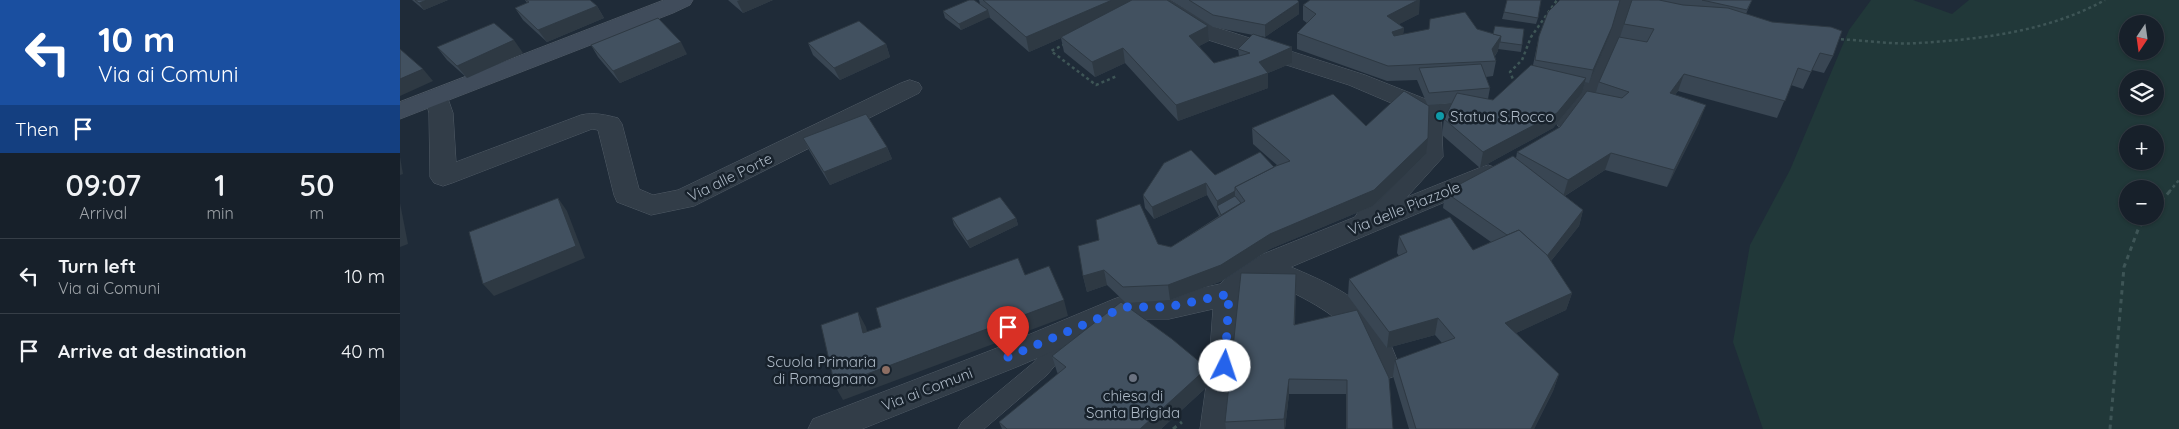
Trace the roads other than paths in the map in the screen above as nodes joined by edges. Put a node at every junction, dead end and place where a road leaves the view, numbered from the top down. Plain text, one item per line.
1 (682, 0) edge
2 (1156, 0) edge
3 (1634, 1) edge
4 (1515, 85) edge
5 (910, 88) dead end
6 (437, 98) junction
7 (1429, 110) junction
8 (400, 111) edge
9 (1552, 134) edge
10 (1512, 162) edge
11 (1362, 224) junction
12 (1264, 267) junction
13 (1229, 294) junction
14 (1202, 317) dead end
15 (1076, 328) junction
16 (1384, 367) edge
17 (825, 429) edge
18 (969, 429) edge
19 (1217, 429) edge

1 - 6 street
2 - 7 street
3 - 9 street
4 - 7 lane
5 - 6 street, Via alle Porte
6 - 8 street
7 - 11 street
10 - 11 street, Via delle Piazzole
11 - 12 street, Via delle Piazzole
12 - 13 street, Via delle Piazzole
12 - 16 street
13 - 14 street, Via delle Piazzole
13 - 15 street, Via ai Comuni
13 - 19 street
15 - 17 street, Via ai Comuni
15 - 18 lane

